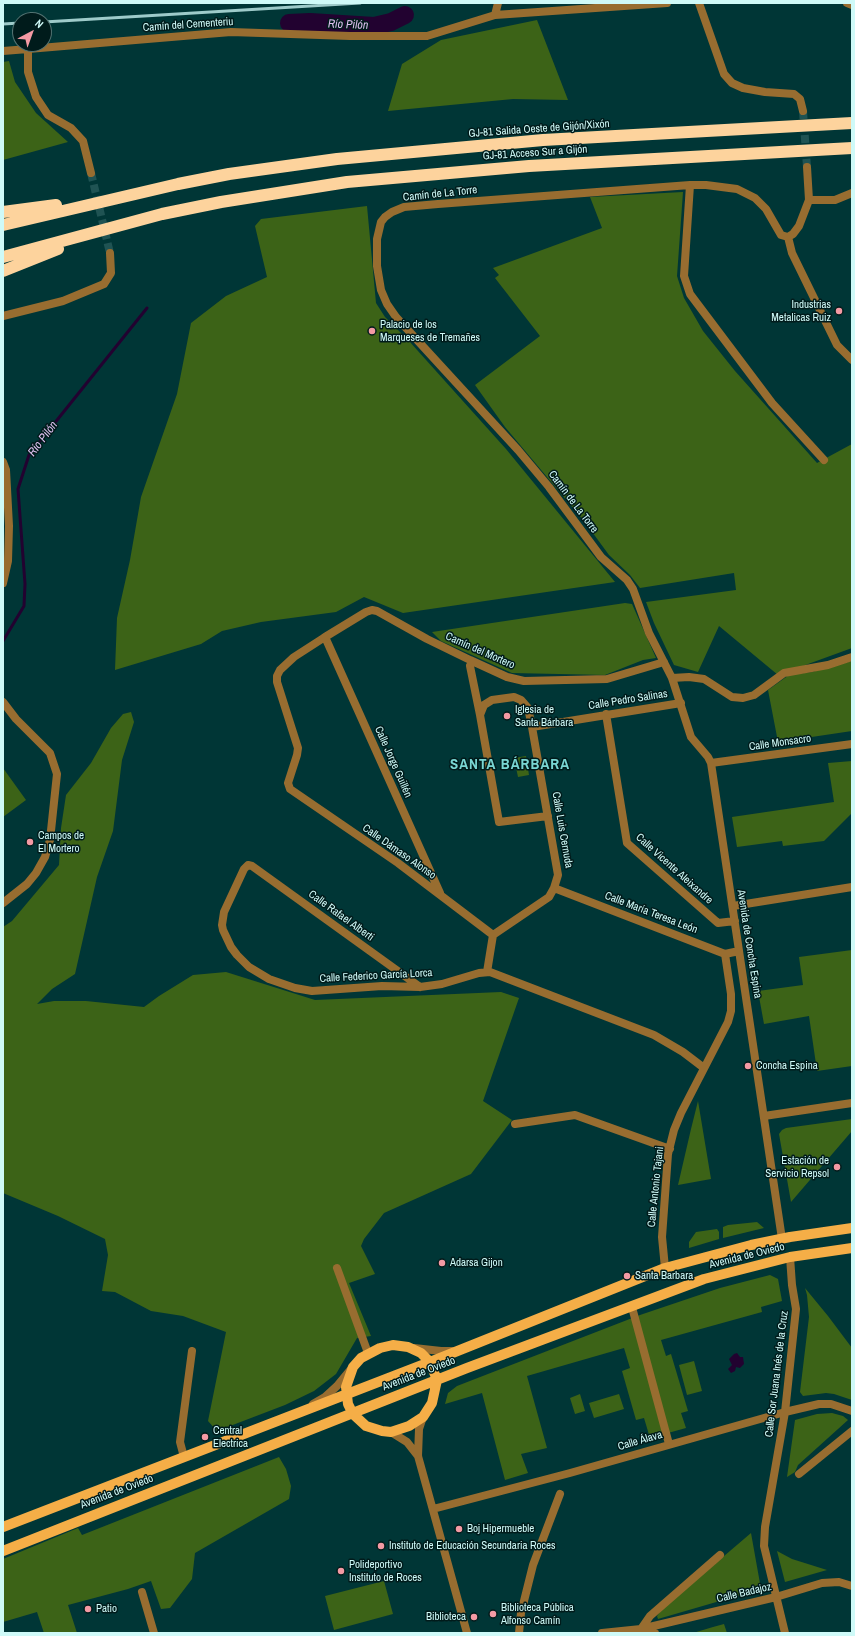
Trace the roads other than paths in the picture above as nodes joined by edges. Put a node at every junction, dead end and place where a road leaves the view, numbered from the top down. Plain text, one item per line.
1 (667, 3) edge
2 (699, 3) edge
3 (847, 3) edge
4 (496, 4) edge
5 (852, 5) edge
6 (495, 15) junction
7 (52, 47) edge
8 (28, 52) edge
9 (803, 111) tunnel mouth
10 (852, 123) edge
11 (852, 148) edge
12 (806, 167) tunnel mouth
13 (92, 174) tunnel mouth
14 (690, 185) junction
15 (140, 192) junction
16 (852, 193) edge
17 (809, 200) junction
18 (3, 212) edge
19 (3, 225) edge
20 (115, 227) junction
21 (788, 237) junction
22 (110, 253) tunnel mouth
23 (3, 257) edge
24 (3, 271) edge
25 (3, 316) edge
26 (852, 360) edge
27 (824, 460) dead end
28 (3, 462) edge
29 (3, 583) edge
30 (324, 637) junction
31 (852, 657) edge
32 (664, 662) junction
33 (470, 666) dead end
34 (672, 678) junction
35 (3, 702) edge
36 (681, 703) junction
37 (606, 714) junction
38 (480, 715) junction
39 (532, 727) junction
40 (852, 744) edge
41 (711, 763) junction
42 (548, 816) junction
43 (852, 887) edge
44 (554, 888) junction
45 (440, 895) junction
46 (3, 903) edge
47 (733, 906) junction
48 (735, 921) junction
49 (222, 925) joint
50 (493, 935) junction
51 (739, 951) junction
52 (725, 954) junction
53 (487, 972) junction
54 (420, 987) junction
55 (704, 1068) junction
56 (852, 1103) edge
57 (764, 1116) junction
58 (515, 1124) dead end
59 (670, 1149) junction
60 (852, 1228) edge
61 (782, 1239) junction
62 (852, 1248) edge
63 (790, 1257) junction
64 (337, 1268) dead end
65 (664, 1268) junction
66 (633, 1311) dead end
67 (408, 1347) junction
68 (192, 1351) dead end
69 (457, 1351) junction
70 (368, 1353) junction
71 (430, 1362) junction
72 (353, 1367) junction
73 (437, 1380) junction
74 (346, 1394) junction
75 (305, 1409) junction
76 (852, 1411) edge
77 (786, 1412) junction
78 (353, 1414) junction
79 (423, 1417) junction
80 (332, 1421) junction
81 (366, 1426) junction
82 (852, 1431) edge
83 (391, 1432) junction
84 (669, 1444) junction
85 (418, 1456) junction
86 (184, 1457) junction
87 (799, 1474) dead end
88 (560, 1494) dead end
89 (433, 1509) junction
90 (3, 1527) edge
91 (3, 1551) edge
92 (720, 1555) dead end
93 (852, 1586) edge
94 (142, 1592) dead end
95 (776, 1597) junction
96 (641, 1629) junction
97 (154, 1633) edge
98 (467, 1633) edge
99 (519, 1633) edge
100 (602, 1633) edge
101 (655, 1633) edge
102 (785, 1633) edge

1 - 6 street, Camín del Cementeriu
2 - 9 street
3 - 5 street
4 - 6 street
6 - 7 street, Camín del Cementeriu
8 - 13 street
10 - 15 highway, GJ-81 Salida Oeste de Gijón/Xixón
11 - 20 highway, GJ-81 Acceso Sur a Gijón
12 - 17 street
14 - 21 street, Camín de La Torre
14 - 27 street
14 - 32 street, Camín de La Torre
15 - 18 highway
15 - 19 highway
16 - 17 street
17 - 21 street
20 - 23 highway
20 - 24 highway
21 - 26 street
22 - 25 street
28 - 29 street
30 - 32 street, Camín del Mortero
30 - 45 street, Calle Jorge Guillén
30 - 45 street, Calle Dámaso Alonso
31 - 34 street
32 - 34 street, Avenida de Concha Espina
33 - 38 street
34 - 36 street, Avenida de Concha Espina
35 - 46 street
36 - 37 street, Calle Pedro Salinas
36 - 41 street, Avenida de Concha Espina
37 - 39 street, Calle Pedro Salinas
37 - 48 street, Calle Vicente Aleixandre
38 - 39 street, Calle Luis Cernuda
38 - 42 street
39 - 42 street, Calle Luis Cernuda
40 - 41 street, Calle Monsacro
41 - 47 street, Avenida de Concha Espina
42 - 44 street, Calle Luis Cernuda
43 - 47 street
44 - 50 street
44 - 52 street, Calle María Teresa León
45 - 50 street, Calle Dámaso Alonso
47 - 48 street, Avenida de Concha Espina
48 - 51 street, Avenida de Concha Espina
49 - 54 street, Calle Federico García Lorca
49 - 54 street, Calle Rafael Alberti
50 - 53 street
51 - 52 street
51 - 57 street, Avenida de Concha Espina
52 - 55 street, Calle Antonio Tajani
53 - 54 street, Calle Federico García Lorca
53 - 55 street
55 - 59 street, Calle Antonio Tajani
56 - 57 street
57 - 61 street, Avenida de Concha Espina
58 - 59 street
59 - 65 street, Calle Antonio Tajani
60 - 61 main road, Avenida de Oviedo
61 - 65 main road, Avenida de Oviedo
62 - 63 main road, Avenida de Oviedo
63 - 73 main road, Avenida de Oviedo
63 - 77 street, Calle Sor Juana Inés de la Cruz
64 - 70 street
65 - 69 main road, Avenida de Oviedo
66 - 84 street
67 - 69 street
67 - 70 main road
67 - 71 main road
68 - 86 street
69 - 71 main road, Avenida de Oviedo
70 - 72 main road
71 - 73 main road
71 - 74 main road, Avenida de Oviedo
72 - 74 main road
72 - 75 street
73 - 78 main road, Avenida de Oviedo
73 - 79 main road
74 - 75 main road, Avenida de Oviedo
74 - 78 main road
75 - 86 main road, Avenida de Oviedo
76 - 77 street, Calle Álava
77 - 84 street, Calle Álava
77 - 95 street, Calle Sor Juana Inés de la Cruz
78 - 80 main road, Avenida de Oviedo
78 - 81 main road
79 - 83 main road
79 - 85 street
80 - 81 main road
80 - 91 main road, Avenida de Oviedo
81 - 83 main road
82 - 87 street
83 - 85 street
84 - 89 street, Calle Álava
85 - 89 street
86 - 90 main road, Avenida de Oviedo
88 - 99 street
89 - 98 street
92 - 96 street
93 - 95 street, Calle Badajoz
94 - 97 street
95 - 96 street, Calle Badajoz
95 - 102 street
96 - 100 street
96 - 101 street

